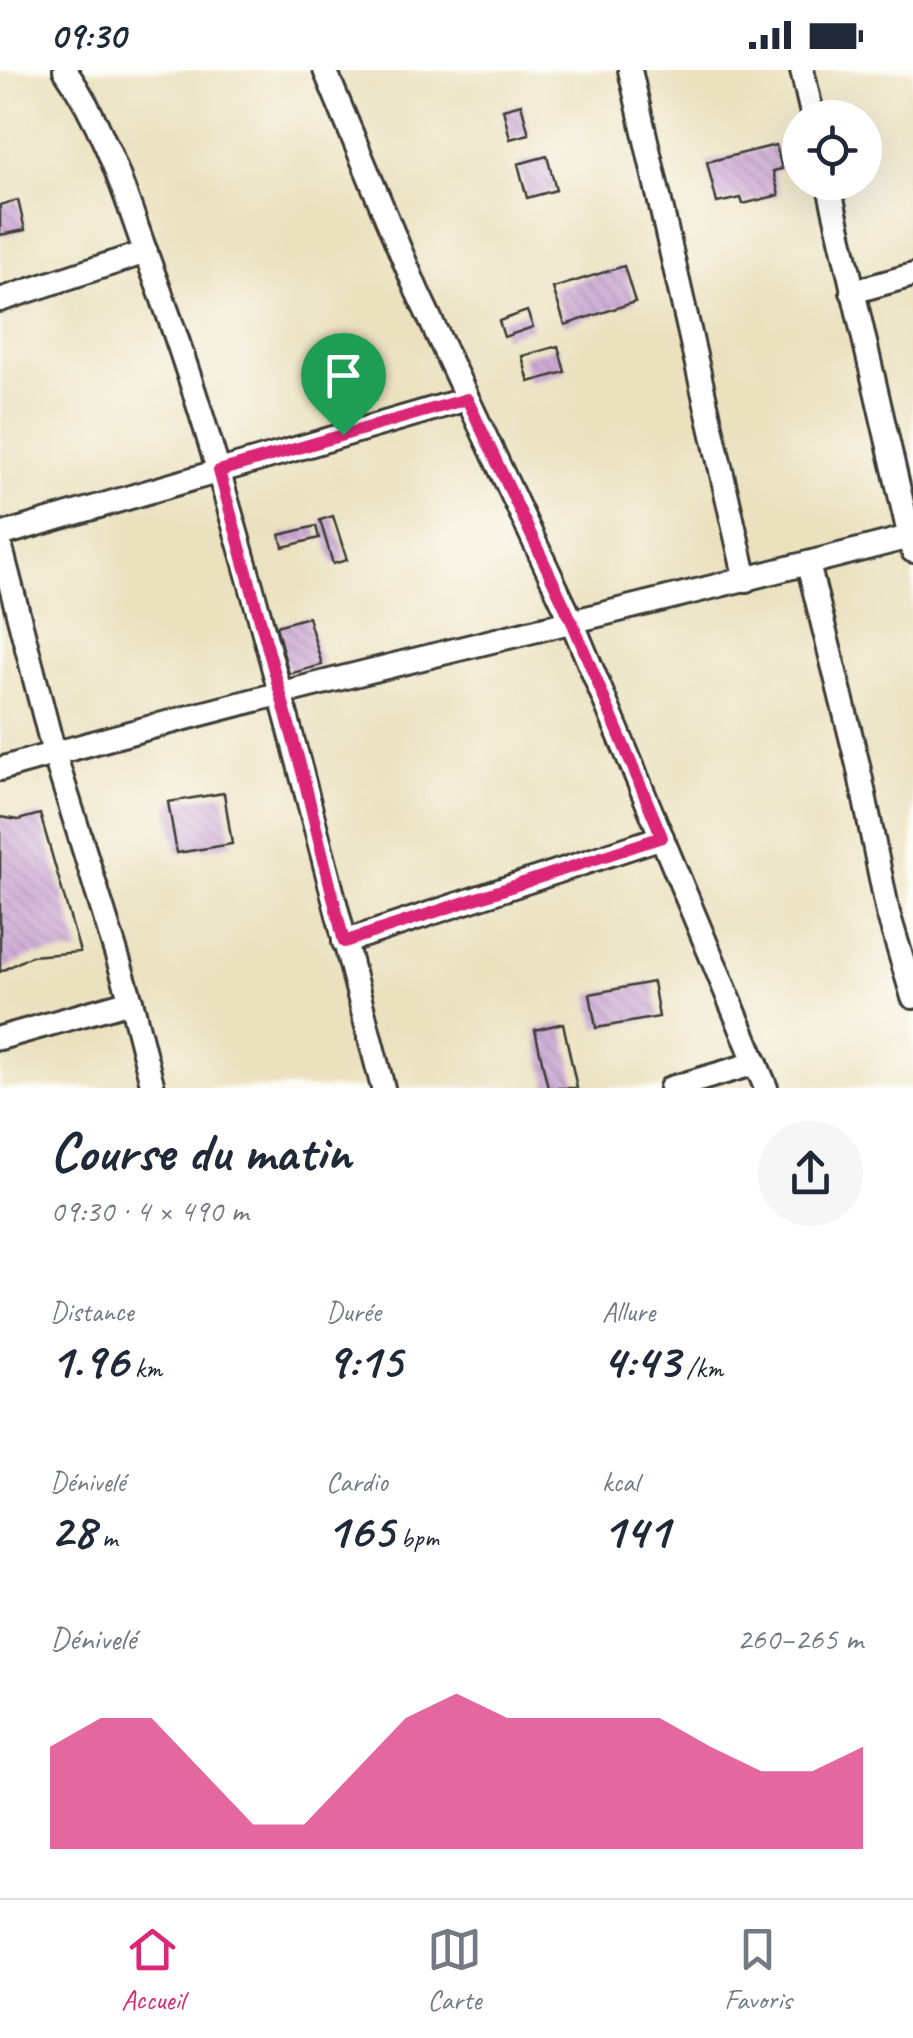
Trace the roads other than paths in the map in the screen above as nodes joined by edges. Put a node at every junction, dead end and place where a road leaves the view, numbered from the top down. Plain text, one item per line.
1 (65, 70) edge
2 (325, 70) edge
3 (630, 70) edge
4 (802, 70) edge
5 (809, 100) edge
6 (832, 200) edge
7 (146, 252) junction
8 (913, 275) edge
9 (852, 292) junction
10 (0, 300) edge
11 (467, 399) junction
12 (219, 471) junction
13 (0, 535) edge
14 (912, 541) edge
15 (0, 544) edge
16 (808, 564) junction
17 (746, 580) junction
18 (573, 624) junction
19 (280, 694) junction
20 (54, 753) junction
21 (0, 769) edge
22 (662, 837) junction
23 (344, 942) junction
24 (913, 997) edge
25 (131, 1000) junction
26 (0, 1038) edge
27 (756, 1063) junction
28 (153, 1088) edge
29 (383, 1088) edge
30 (671, 1088) edge
31 (766, 1088) edge

1 - 7 street
2 - 11 street
3 - 17 street
4 - 5 street
6 - 9 street
7 - 10 street
7 - 12 street
8 - 9 street
9 - 14 street
11 - 12 street
11 - 18 street
12 - 13 street
12 - 19 street
14 - 16 street
15 - 20 street
16 - 17 street
16 - 24 street
17 - 18 street
18 - 19 street
18 - 22 street
19 - 20 street
19 - 23 street
20 - 21 street
20 - 25 street
22 - 23 street
22 - 27 street
23 - 29 street
25 - 26 street
25 - 28 street
27 - 30 street
27 - 31 street

